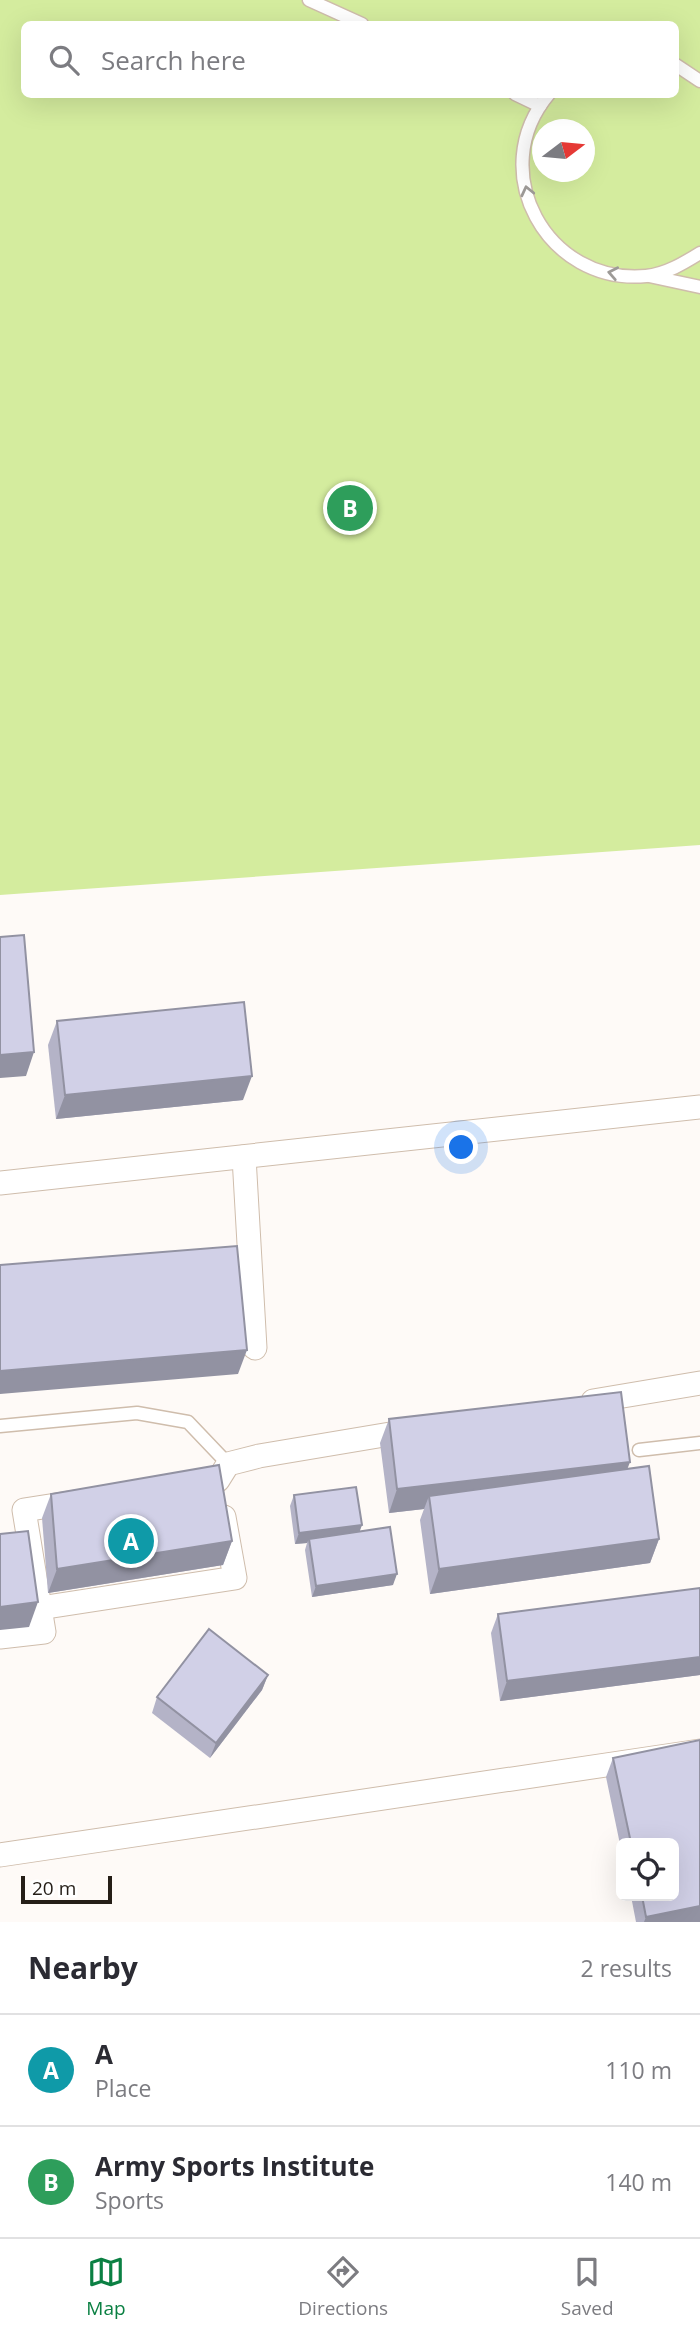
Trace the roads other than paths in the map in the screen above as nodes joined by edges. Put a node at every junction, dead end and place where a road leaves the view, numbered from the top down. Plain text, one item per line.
1 (309, 0) edge
2 (355, 21) edge
3 (679, 67) edge
4 (700, 80) edge
5 (523, 98) edge
6 (547, 98) edge
7 (540, 106) junction
8 (700, 253) edge
9 (648, 276) junction
10 (700, 287) edge
11 (700, 1107) edge
12 (244, 1157) junction
13 (0, 1183) edge
14 (255, 1348) dead end
15 (700, 1383) edge
16 (576, 1404) edge
17 (0, 1426) edge
18 (438, 1426) edge
19 (700, 1443) edge
20 (639, 1450) dead end
21 (223, 1472) junction
22 (166, 1488) edge
23 (102, 1498) edge
24 (40, 1608) junction
25 (0, 1637) edge
26 (700, 1751) edge
27 (0, 1855) edge

1 - 2 lane
3 - 4 lane
5 - 7 lane
6 - 7 lane
9 -> 7 lane
8 - 9 lane
9 - 10 lane
11 - 12 street
12 - 13 street
12 - 14 street
15 - 16 street
17 - 21 lane
18 - 21 street
19 - 20 lane
21 - 22 street
21 - 24 street
23 - 24 street
24 - 25 street
26 - 27 street

